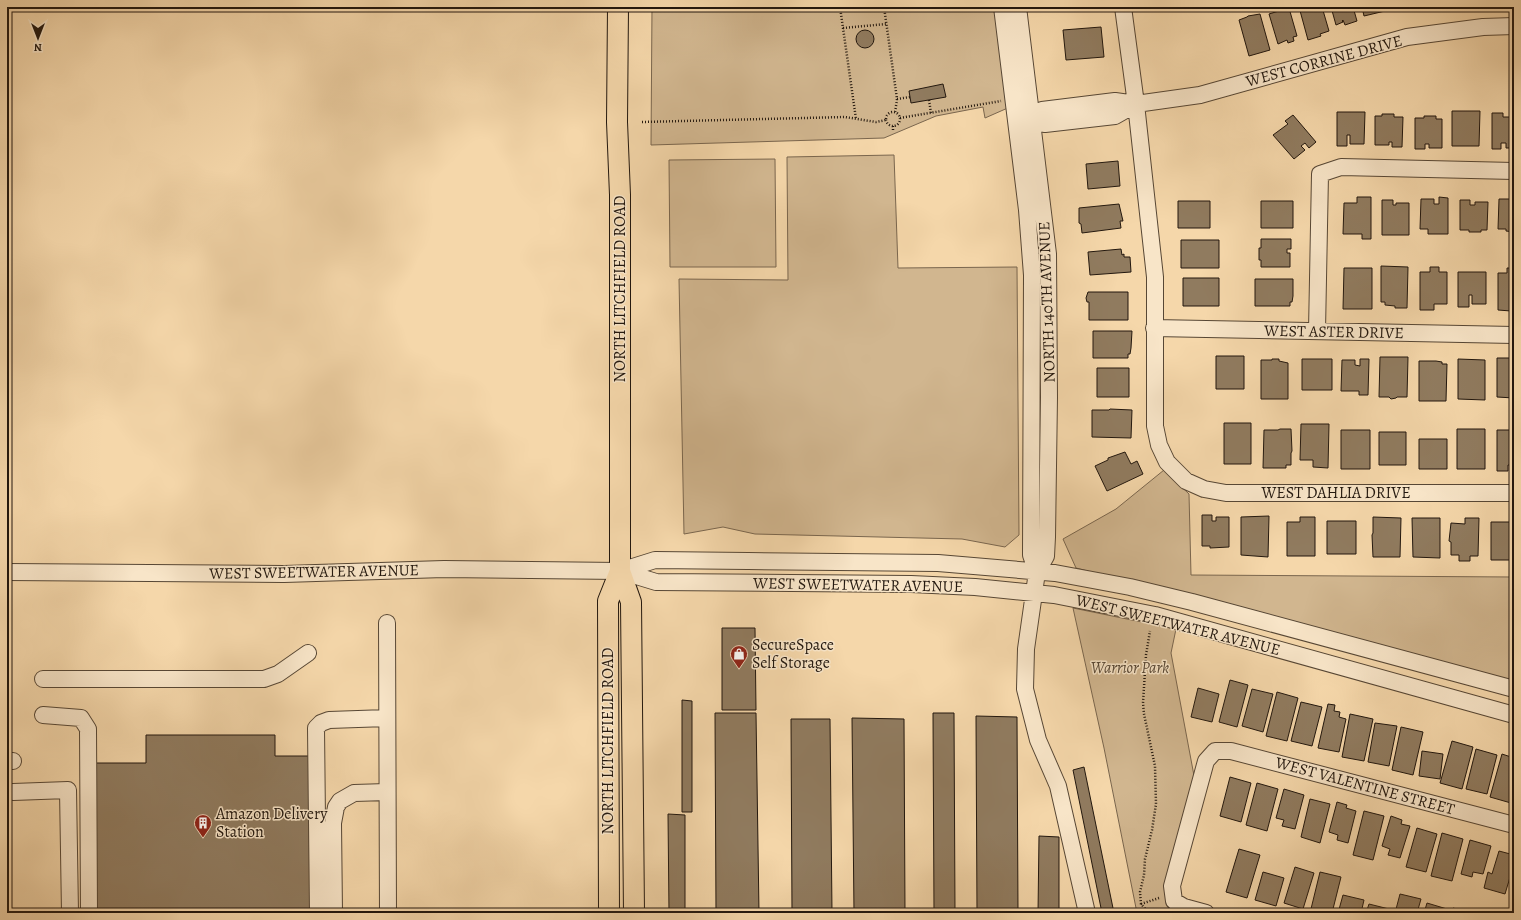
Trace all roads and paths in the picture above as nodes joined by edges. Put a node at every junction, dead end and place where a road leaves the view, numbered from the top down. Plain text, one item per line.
1 (618, 7) edge
2 (840, 7) edge
3 (884, 7) edge
4 (1002, 7) edge
5 (1018, 7) edge
6 (1123, 7) edge
7 (886, 24) junction
8 (1514, 26) edge
9 (843, 28) junction
10 (910, 97) dead end
11 (896, 99) junction
12 (929, 100) dead end
13 (1003, 100) dead end
14 (1136, 104) junction
15 (895, 113) junction
16 (931, 113) junction
17 (900, 118) junction
18 (856, 119) junction
19 (886, 120) junction
20 (1024, 121) junction
21 (642, 122) dead end
22 (893, 126) junction
23 (893, 132) dead end
24 (1514, 171) edge
25 (1154, 328) junction
26 (1317, 331) junction
27 (1514, 335) edge
28 (1514, 493) edge
29 (620, 571) junction
30 (7, 572) edge
31 (1037, 572) junction
32 (1035, 592) junction
33 (387, 622) dead end
34 (1150, 631) dead end
35 (308, 652) dead end
36 (1412, 662) junction
37 (43, 679) dead end
38 (1407, 686) junction
39 (1514, 690) edge
40 (43, 715) dead end
41 (1514, 715) edge
42 (387, 718) junction
43 (13, 792) dead end
44 (387, 792) junction
45 (1514, 825) edge
46 (1169, 898) junction
47 (1141, 904) junction
48 (70, 913) edge
49 (88, 913) edge
50 (318, 913) edge
51 (334, 913) edge
52 (388, 913) edge
53 (609, 913) edge
54 (634, 913) edge
55 (1087, 913) edge
56 (1149, 913) edge
57 (1206, 913) edge

1 - 29 main road, NORTH LITCHFIELD ROAD
2 - 9 path
3 - 7 path
4 - 20 street, NORTH 140TH AVENUE
5 - 20 street, NORTH 140TH AVENUE
6 - 14 street
7 - 9 path
7 - 11 path
8 - 14 street, WEST CORRINE DRIVE
9 - 18 path
10 - 11 path
11 - 15 path
12 - 16 path
13 - 16 path
14 - 20 street, WEST CORRINE DRIVE
14 - 25 street
15 - 17 path
15 - 19 path
16 - 17 path
17 - 22 path
18 - 19 path
18 - 21 path
19 - 22 path
20 - 31 street, NORTH 140TH AVENUE
22 - 23 path
24 - 26 street
25 - 26 street, WEST ASTER DRIVE
25 - 28 street, WEST DAHLIA DRIVE
26 - 27 street, WEST ASTER DRIVE
29 - 30 street, WEST SWEETWATER AVENUE
29 - 31 street, WEST SWEETWATER AVENUE
29 - 32 street, WEST SWEETWATER AVENUE
29 - 53 main road, NORTH LITCHFIELD ROAD
29 - 54 main road, NORTH LITCHFIELD ROAD
31 - 32 street, NORTH 140TH AVENUE
31 - 36 street, WEST SWEETWATER AVENUE
32 - 38 street, WEST SWEETWATER AVENUE
32 - 55 street, NORTH 140TH AVENUE
33 - 42 street
34 - 47 path
35 - 37 street
36 - 38 street
36 - 39 street, WEST SWEETWATER AVENUE
38 - 41 street, WEST SWEETWATER AVENUE
40 - 49 street
42 - 44 street
42 - 50 street
43 - 48 street
44 - 51 street
44 - 52 street
45 - 46 street, WEST VALENTINE STREET
46 - 47 path
46 - 57 street
47 - 56 path

